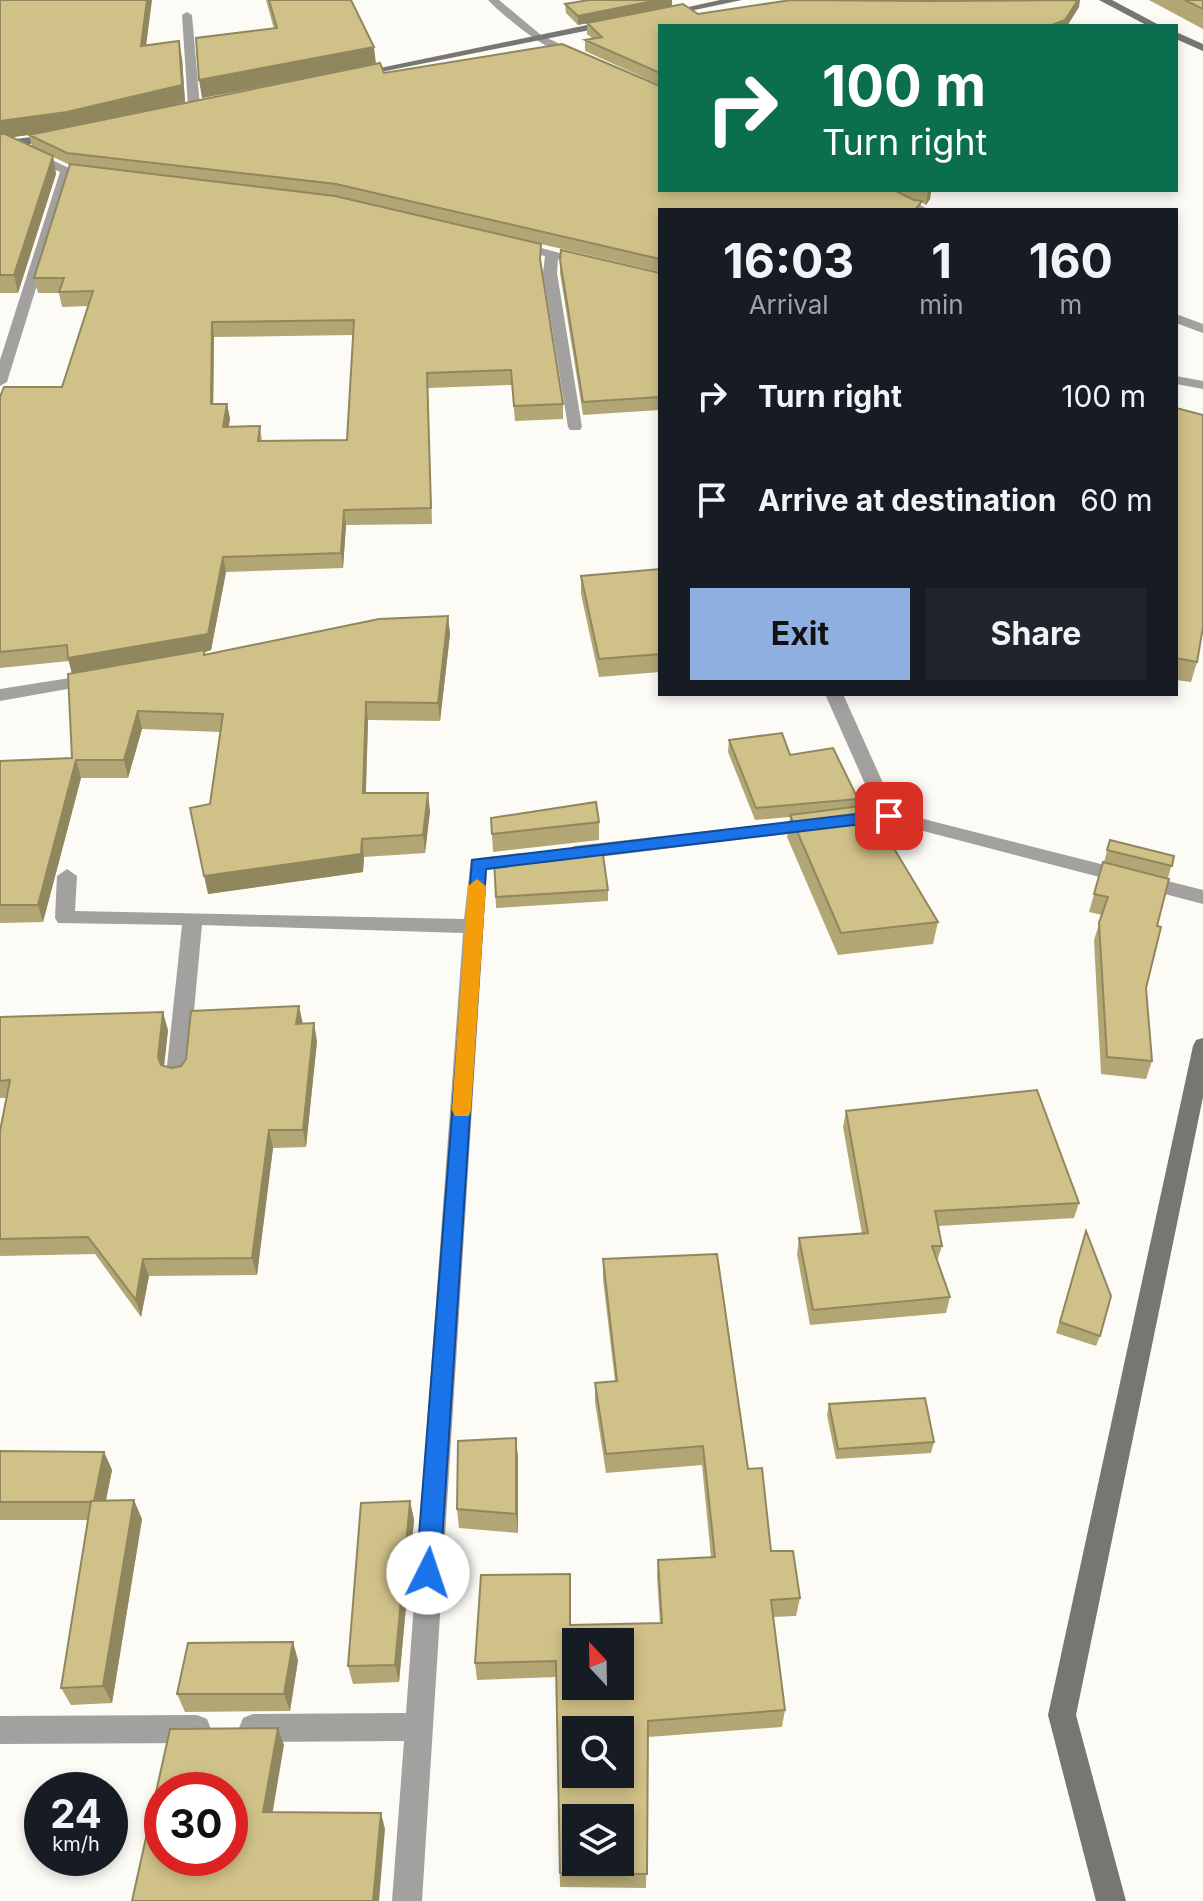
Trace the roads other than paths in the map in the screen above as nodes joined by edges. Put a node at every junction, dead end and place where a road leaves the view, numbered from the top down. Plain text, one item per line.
1 (493, 0) edge
2 (737, 0) edge
3 (1104, 0) edge
4 (660, 14) edge
5 (187, 15) dead end
6 (630, 20) edge
7 (1152, 24) edge
8 (1178, 36) edge
9 (537, 37) junction
10 (1203, 48) edge
11 (592, 62) edge
12 (350, 75) edge
13 (210, 103) edge
14 (194, 106) junction
15 (179, 110) edge
16 (71, 135) edge
17 (5, 144) edge
18 (66, 171) junction
19 (111, 176) edge
20 (884, 192) edge
21 (920, 208) edge
22 (506, 243) edge
23 (552, 253) junction
24 (598, 264) edge
25 (1178, 319) edge
26 (1203, 329) edge
27 (1178, 380) edge
28 (0, 382) edge
29 (1203, 385) edge
30 (575, 427) dead end
31 (115, 675) edge
32 (0, 695) edge
33 (835, 696) edge
34 (889, 816) junction
35 (67, 876) dead end
36 (1203, 897) edge
37 (193, 918) junction
38 (475, 926) junction
39 (1203, 1046) edge
40 (177, 1075) edge
41 (417, 1727) junction
42 (0, 1730) edge
43 (407, 1901) edge
44 (1111, 1901) edge

1 - 9 street
2 - 4 street
3 - 7 street
5 - 14 street
6 - 9 street
8 - 10 street
9 - 11 street
9 - 12 street
13 - 14 street
14 - 15 street
16 - 17 street
17 - 18 street
18 - 19 street
18 - 28 street
20 - 21 street
22 - 23 street
23 - 24 street
23 - 30 street
25 - 26 street
27 - 29 street
31 - 32 street
33 - 34 street
34 - 36 street
34 - 38 street
35 - 37 street
37 - 38 street
37 - 40 street
38 - 41 street
39 - 44 street
41 - 42 street
41 - 43 street

